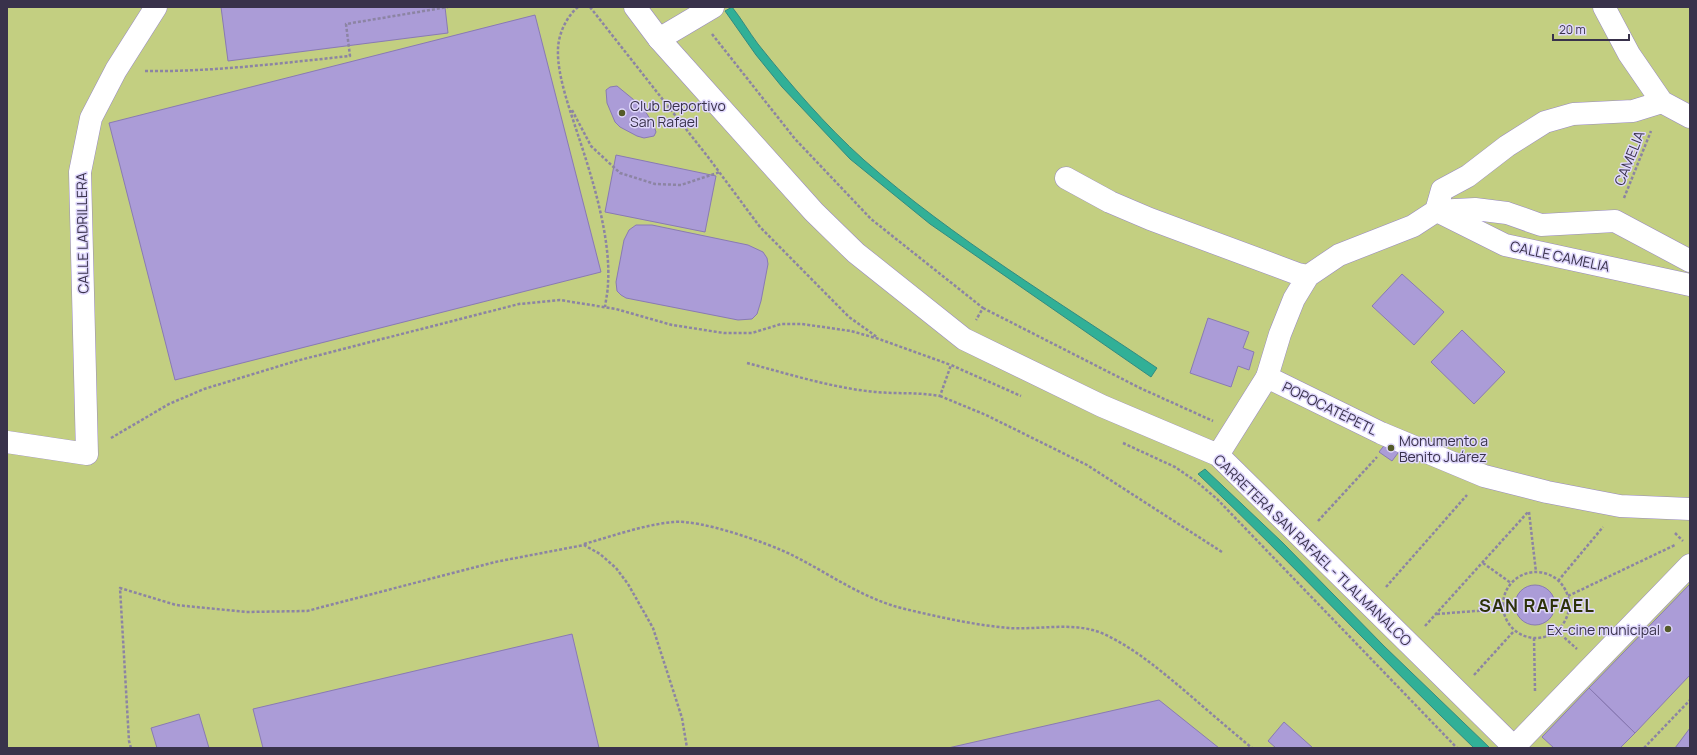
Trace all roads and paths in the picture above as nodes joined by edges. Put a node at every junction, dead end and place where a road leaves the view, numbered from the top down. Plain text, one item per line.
1 (156, 7) edge
2 (448, 7) edge
3 (578, 7) edge
4 (590, 7) edge
5 (635, 7) edge
6 (1604, 7) edge
7 (705, 11) edge
8 (659, 39) junction
9 (116, 70) junction
10 (1662, 102) junction
11 (568, 104) junction
12 (1690, 116) edge
13 (720, 172) junction
14 (1066, 178) dead end
15 (1436, 211) junction
16 (1615, 221) junction
17 (1690, 261) edge
18 (1308, 276) junction
19 (1690, 286) edge
20 (605, 307) junction
21 (983, 308) junction
22 (879, 339) junction
23 (964, 339) junction
24 (747, 363) dead end
25 (951, 365) junction
26 (1267, 377) junction
27 (940, 396) junction
28 (1025, 398) dead end
29 (1234, 430) junction
30 (1118, 441) dead end
31 (7, 442) edge
32 (1380, 453) dead end
33 (87, 454) junction
34 (1218, 455) junction
35 (1484, 476) junction
36 (1547, 492) junction
37 (1620, 506) junction
38 (1690, 509) edge
39 (1529, 511) junction
40 (1313, 526) dead end
41 (584, 544) junction
42 (1687, 544) dead end
43 (1222, 552) dead end
44 (1483, 563) junction
45 (1690, 565) edge
46 (1536, 572) junction
47 (1558, 581) junction
48 (1511, 583) junction
49 (1382, 592) dead end
50 (1568, 596) junction
51 (1502, 609) junction
52 (1436, 614) junction
53 (1421, 630) dead end
54 (1514, 630) junction
55 (1534, 638) junction
56 (1471, 679) dead end
57 (1690, 700) edge
58 (1535, 727) junction
59 (131, 748) edge
60 (687, 748) edge
61 (1252, 748) edge
62 (1457, 748) edge
63 (1515, 748) edge
64 (1644, 748) edge

1 - 9 street, CALLE LADRILLERA
2 - 9 path
3 - 11 path
4 - 13 path
5 - 8 street, CARRETERA SAN RAFAEL - TLALMANALCO
6 - 10 street
7 - 8 street
7 - 21 path
8 - 23 street, CARRETERA SAN RAFAEL - TLALMANALCO
9 - 33 street, CALLE LADRILLERA
10 - 12 street
10 - 15 street
10 - 16 path, CAMELIA
11 - 13 path
11 - 20 path
13 - 22 path
14 - 18 street
15 - 16 street
15 - 18 street
15 - 19 street, CALLE CAMELIA
16 - 17 street
18 - 26 street
20 - 22 path
20 - 33 path
21 - 23 path
21 - 29 path
22 - 25 path
23 - 34 street, CARRETERA SAN RAFAEL - TLALMANALCO
24 - 27 path
25 - 27 path
25 - 28 path
26 - 29 street, POPOCATÉPETL
26 - 35 street, POPOCATÉPETL
27 - 43 path
29 - 34 street, POPOCATÉPETL
30 - 62 path
31 - 33 street
32 - 40 path
34 - 63 street, CARRETERA SAN RAFAEL - TLALMANALCO
35 - 36 street, POPOCATÉPETL
35 - 49 path
36 - 37 street, POPOCATÉPETL
36 - 39 path
37 - 38 street, POPOCATÉPETL
37 - 47 path
39 - 44 path
39 - 46 path
41 - 59 path
41 - 60 path
41 - 61 path
42 - 50 path
44 - 48 path
44 - 52 path
45 - 58 street
46 - 47 path
46 - 48 path
47 - 50 path
48 - 51 path
50 - 55 path
51 - 52 path
51 - 54 path
52 - 53 path
54 - 55 path
54 - 56 path
55 - 58 path
57 - 64 path
58 - 63 street

